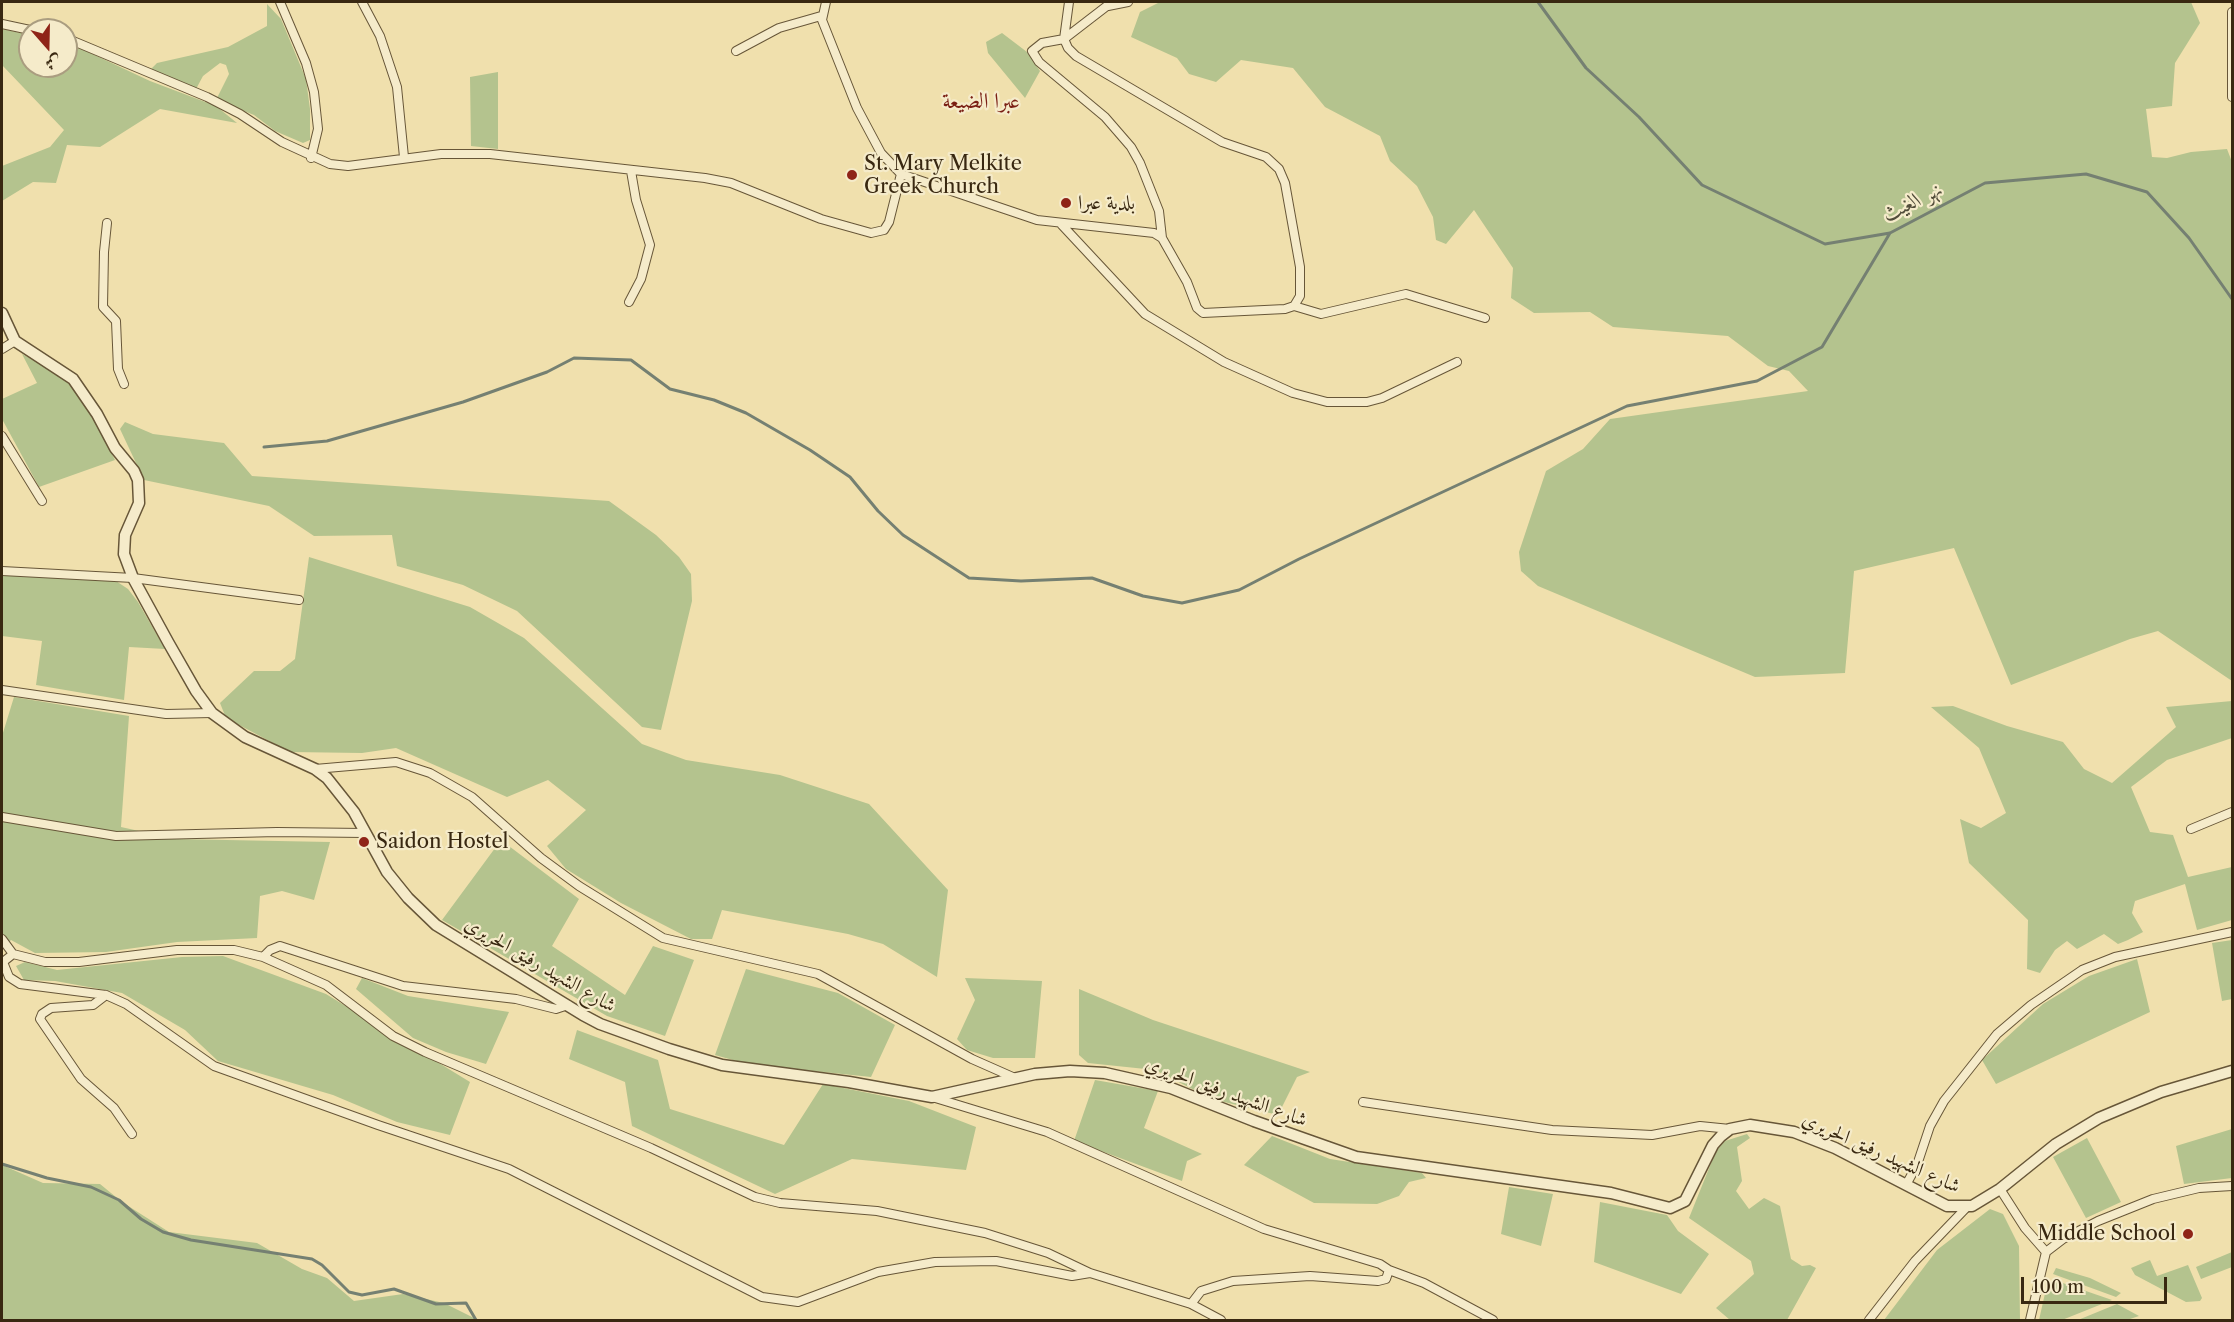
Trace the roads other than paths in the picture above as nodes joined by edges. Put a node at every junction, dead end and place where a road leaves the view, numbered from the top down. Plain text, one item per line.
1 (280, 2) edge
2 (363, 2) edge
3 (826, 2) edge
4 (1069, 2) edge
5 (1128, 2) edge
6 (1110, 4) edge
7 (2232, 12) edge
8 (822, 16) junction
9 (2, 24) edge
10 (18, 27) edge
11 (1064, 39) junction
12 (78, 43) edge
13 (736, 51) dead end
14 (2232, 97) edge
15 (404, 157) junction
16 (311, 158) junction
17 (631, 171) junction
18 (901, 174) junction
19 (107, 223) dead end
20 (1061, 224) junction
21 (1162, 238) junction
22 (629, 303) dead end
23 (1294, 306) junction
24 (2, 313) edge
25 (1485, 318) dead end
26 (15, 341) junction
27 (2, 349) edge
28 (1457, 362) dead end
29 (124, 384) dead end
30 (2, 436) edge
31 (42, 501) dead end
32 (2, 571) edge
33 (133, 578) junction
34 (299, 600) dead end
35 (2, 690) edge
36 (212, 712) junction
37 (315, 769) junction
38 (2232, 812) edge
39 (2, 817) edge
40 (2192, 829) dead end
41 (365, 833) junction
42 (2232, 932) edge
43 (2, 939) edge
44 (13, 954) junction
45 (263, 957) junction
46 (106, 995) junction
47 (568, 1005) junction
48 (2232, 1071) edge
49 (1015, 1078) junction
50 (932, 1097) junction
51 (1363, 1102) dead end
52 (1730, 1130) junction
53 (132, 1134) dead end
54 (1907, 1183) junction
55 (2232, 1186) edge
56 (2000, 1190) junction
57 (1966, 1208) junction
58 (2046, 1252) junction
59 (1389, 1270) junction
60 (1090, 1273) junction
61 (1191, 1304) junction
62 (1221, 1320) edge
63 (1493, 1320) edge
64 (1869, 1320) edge
65 (2030, 1320) edge

1 - 16 street
2 - 15 street
3 - 8 street
4 - 11 street
5 - 6 street
6 - 11 street
7 - 14 street
8 - 13 street
8 - 18 street
9 - 10 street
11 - 21 street
11 - 23 street
12 - 16 street
15 - 16 street
15 - 17 street
17 - 18 street
17 - 22 street
18 - 20 street
19 - 29 street
20 - 21 street
20 - 28 street
21 - 23 street
23 - 25 street
24 - 26 street
26 - 27 street
26 - 33 street, شارع الشهيد رفيق الحريري
30 - 31 street
32 - 33 street
33 - 34 street
33 - 36 street, شارع الشهيد رفيق الحريري
35 - 36 street
36 - 37 street, شارع الشهيد رفيق الحريري
37 - 41 street, شارع الشهيد رفيق الحريري
37 - 49 street
38 - 40 street
39 - 41 street
41 - 47 street, شارع الشهيد رفيق الحريري
42 - 54 street
43 - 44 street
44 - 45 street
44 - 46 street
45 - 47 street
45 - 60 street
46 - 53 street
46 - 60 street
47 - 50 street, شارع الشهيد رفيق الحريري
48 - 56 street, شارع الشهيد رفيق الحريري
49 - 50 street, شارع الشهيد رفيق الحريري
49 - 52 street, شارع الشهيد رفيق الحريري
50 - 59 street
51 - 52 street
52 - 54 street, شارع الشهيد رفيق الحريري
54 - 57 street, شارع الشهيد رفيق الحريري
55 - 58 street
56 - 57 street, شارع الشهيد رفيق الحريري
56 - 58 street
57 - 64 street
58 - 65 street
59 - 61 street
59 - 63 street
60 - 61 street
61 - 62 street

